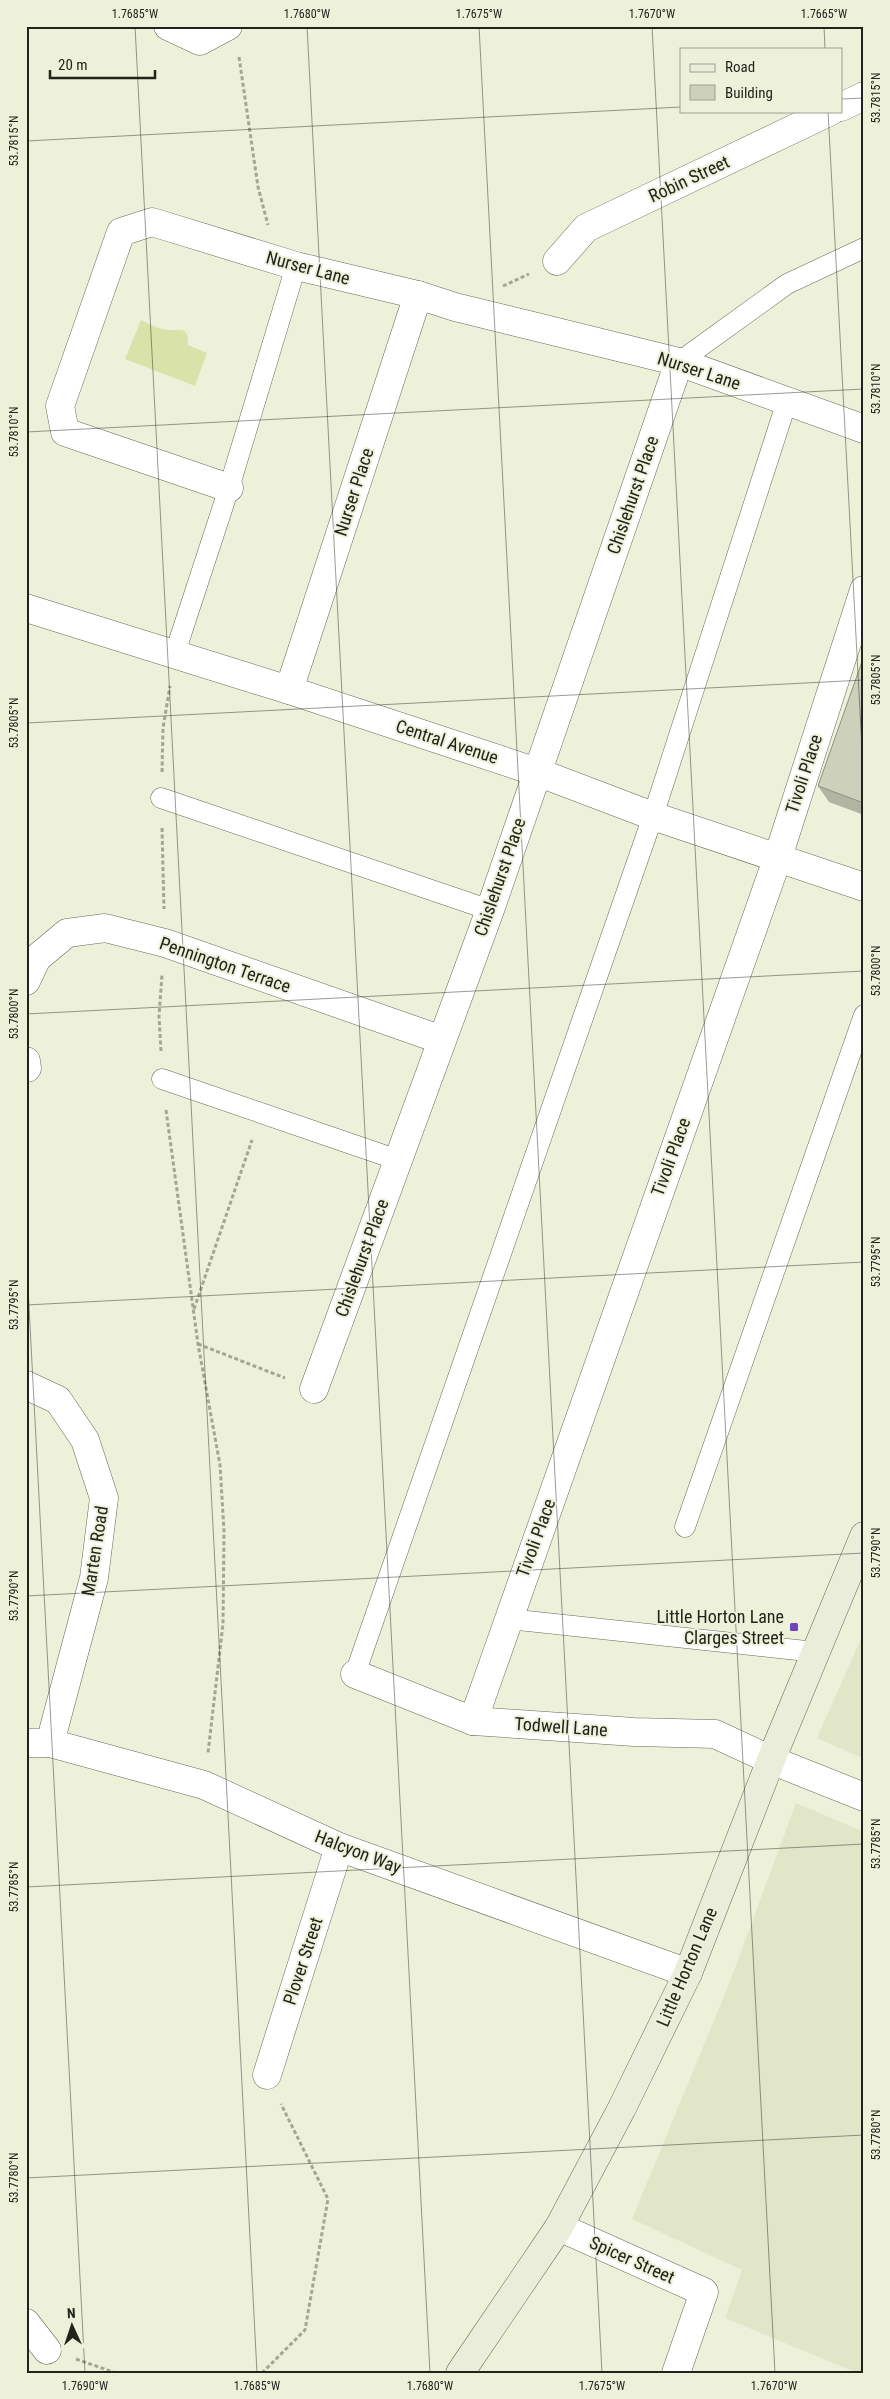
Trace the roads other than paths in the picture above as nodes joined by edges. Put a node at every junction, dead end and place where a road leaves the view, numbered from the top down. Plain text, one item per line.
1 (168, 26) edge
2 (228, 26) edge
3 (864, 96) edge
4 (842, 107) edge
5 (830, 112) edge
6 (864, 248) edge
7 (557, 261) dead end
8 (296, 266) junction
9 (418, 295) junction
10 (679, 362) junction
11 (787, 401) junction
12 (864, 429) edge
13 (229, 488) junction
14 (864, 590) edge
15 (26, 608) edge
16 (174, 656) junction
17 (289, 690) junction
18 (537, 772) junction
19 (161, 798) road end
20 (653, 816) junction
21 (778, 857) junction
22 (864, 886) edge
23 (490, 910) junction
24 (26, 981) edge
25 (864, 1015) edge
26 (442, 1040) junction
27 (162, 1079) road end
28 (398, 1160) junction
29 (26, 1385) edge
30 (314, 1389) road end
31 (685, 1527) dead end
32 (864, 1536) edge
33 (508, 1619) junction
34 (816, 1652) junction
35 (355, 1674) joint
36 (472, 1721) junction
37 (38, 1743) edge
38 (771, 1760) junction
39 (864, 1797) edge
40 (339, 1847) junction
41 (688, 1973) junction
42 (267, 2075) road end
43 (559, 2227) junction
44 (26, 2324) edge
45 (47, 2350) road end
46 (460, 2373) edge
47 (676, 2373) edge

1 - 2 street
3 - 4 street
5 - 7 street, Robin Street
6 - 10 lane
8 - 9 street, Nurser Lane
8 - 13 lane
8 - 13 street, Nurser Lane
9 - 10 street, Nurser Lane
9 - 17 street, Nurser Place
10 - 11 street, Nurser Lane
10 - 18 street, Chislehurst Place
11 - 12 street, Nurser Lane
11 - 20 lane
13 - 16 lane
14 - 21 street, Tivoli Place
15 - 16 street, Central Avenue
16 - 17 street, Central Avenue
17 - 18 street, Central Avenue
18 - 20 street, Central Avenue
18 - 23 street, Chislehurst Place
19 - 23 lane
20 - 21 street, Central Avenue
20 - 35 lane
21 - 22 street, Central Avenue
21 - 33 street, Tivoli Place
23 - 26 street, Chislehurst Place
24 - 26 street, Pennington Terrace
25 - 31 lane
26 - 28 street, Chislehurst Place
27 - 28 lane
28 - 30 street, Chislehurst Place
29 - 37 street, Marten Road
32 - 34 street, Little Horton Lane
33 - 34 lane
33 - 36 street, Tivoli Place
34 - 38 street, Little Horton Lane
35 - 36 street, Todwell Lane
36 - 38 street, Todwell Lane
37 - 40 street, Halcyon Way
38 - 39 street, Todwell Lane
38 - 41 street, Little Horton Lane
40 - 41 street, Halcyon Way
40 - 42 street, Plover Street
41 - 43 street, Little Horton Lane
43 - 46 street, Little Horton Lane
43 - 47 street, Spicer Street
44 - 45 street

